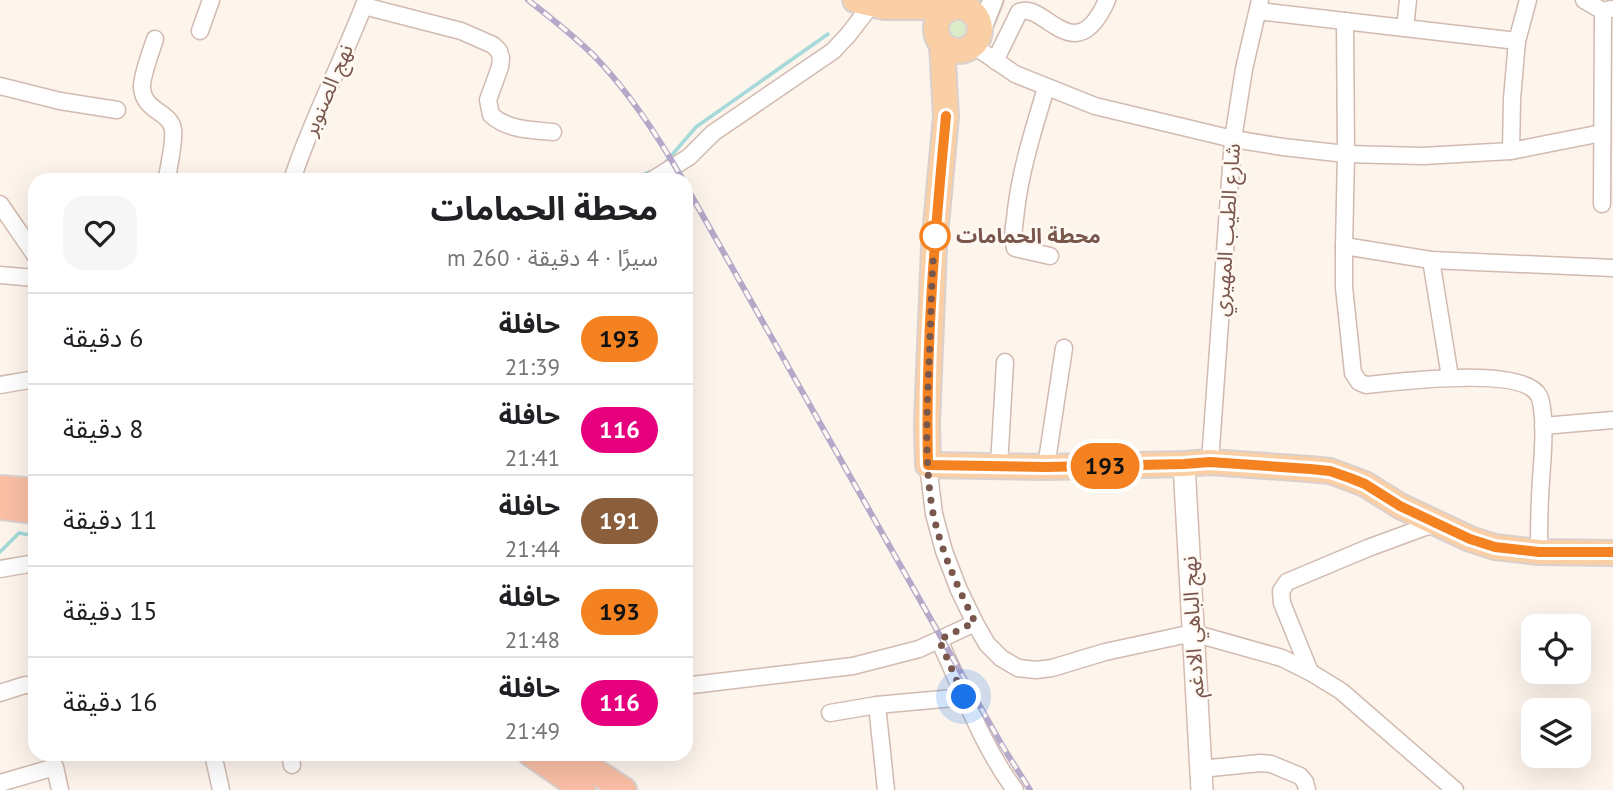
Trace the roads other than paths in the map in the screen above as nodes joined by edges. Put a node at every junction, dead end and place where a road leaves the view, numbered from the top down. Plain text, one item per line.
1 (211, 0) edge
2 (993, 0) edge
3 (1107, 0) edge
4 (1408, 0) edge
5 (1528, 0) edge
6 (1584, 0) edge
7 (365, 3) edge
8 (871, 4) edge
9 (959, 4) edge
10 (1259, 5) edge
11 (1608, 10) edge
12 (1345, 20) junction
13 (1405, 27) junction
14 (200, 31) dead end
15 (155, 39) dead end
16 (939, 40) junction
17 (1517, 41) junction
18 (974, 42) junction
19 (995, 61) junction
20 (0, 86) edge
21 (1046, 88) junction
22 (117, 110) dead end
23 (946, 116) junction
24 (553, 132) dead end
25 (1602, 133) junction
26 (1233, 139) junction
27 (1511, 151) junction
28 (1346, 155) junction
29 (168, 173) edge
30 (295, 173) edge
31 (663, 173) edge
32 (0, 204) edge
33 (1602, 204) dead end
34 (28, 245) edge
35 (1344, 246) junction
36 (1050, 256) dead end
37 (1431, 260) junction
38 (1613, 268) edge
39 (0, 275) edge
40 (28, 277) edge
41 (1064, 348) dead end
42 (1005, 362) dead end
43 (1450, 377) junction
44 (28, 380) edge
45 (0, 385) edge
46 (1613, 420) edge
47 (1543, 426) junction
48 (1210, 462) junction
49 (1184, 464) junction
50 (928, 465) junction
51 (999, 466) junction
52 (1046, 467) junction
53 (0, 488) edge
54 (28, 490) edge
55 (0, 507) edge
56 (28, 510) edge
57 (1436, 523) junction
58 (1539, 552) junction
59 (1613, 552) edge
60 (28, 564) edge
61 (0, 569) edge
62 (975, 622) junction
63 (1193, 632) junction
64 (939, 640) junction
65 (1310, 672) junction
66 (28, 685) edge
67 (693, 685) edge
68 (0, 693) edge
69 (964, 697) junction
70 (877, 705) junction
71 (830, 713) dead end
72 (54, 761) edge
73 (215, 761) edge
74 (541, 761) edge
75 (580, 761) edge
76 (1201, 779) edge
77 (0, 783) edge
78 (60, 790) edge
79 (221, 790) edge
80 (583, 790) edge
81 (624, 790) edge
82 (886, 790) edge
83 (1015, 790) edge
84 (1307, 790) edge
85 (1455, 790) edge

1 - 14 street
2 - 18 street
3 - 19 street
4 - 13 street
5 - 17 street
6 - 11 street
7 - 24 street
7 - 30 street, نهج الصنوبر
8 - 9 main road
8 - 16 main road
8 - 31 street
9 - 16 main road
9 - 18 main road
10 - 12 street
10 - 26 street, شارع الطيب المهيري
11 - 25 street
12 - 13 street
12 - 28 street
13 - 17 street
15 - 29 street
16 - 18 main road
16 - 23 main road
17 - 27 street
18 - 19 street
18 - 23 main road
19 - 21 street
20 - 22 street
21 - 26 street
21 - 36 street
23 - 50 main road
25 - 27 street
25 - 33 street
26 - 28 street
26 - 48 street, شارع الطيب المهيري
27 - 28 street
28 - 35 street
32 - 34 street
35 - 37 street
35 - 43 street
37 - 38 street
37 - 43 street
39 - 40 street
41 - 52 street
42 - 51 street
43 - 47 street
44 - 45 street
46 - 47 street
47 - 58 street
48 - 49 main road
48 - 57 main road
49 - 52 main road
49 - 63 main road, نهج الباهي الادغم
50 - 51 main road
50 - 62 street
51 - 52 main road
53 - 54 highway
55 - 56 highway
57 - 58 main road
57 - 65 street
58 - 59 main road
60 - 61 street
62 - 63 street
62 - 64 street
63 - 65 street
63 - 76 main road, نهج الباهي الادغم
64 - 67 street
64 - 69 street
65 - 85 street
66 - 68 street
69 - 70 street
69 - 83 street
70 - 71 street
70 - 82 street
72 - 77 street
72 - 78 street
73 - 79 street
74 - 80 highway
75 - 81 highway
76 - 84 street

